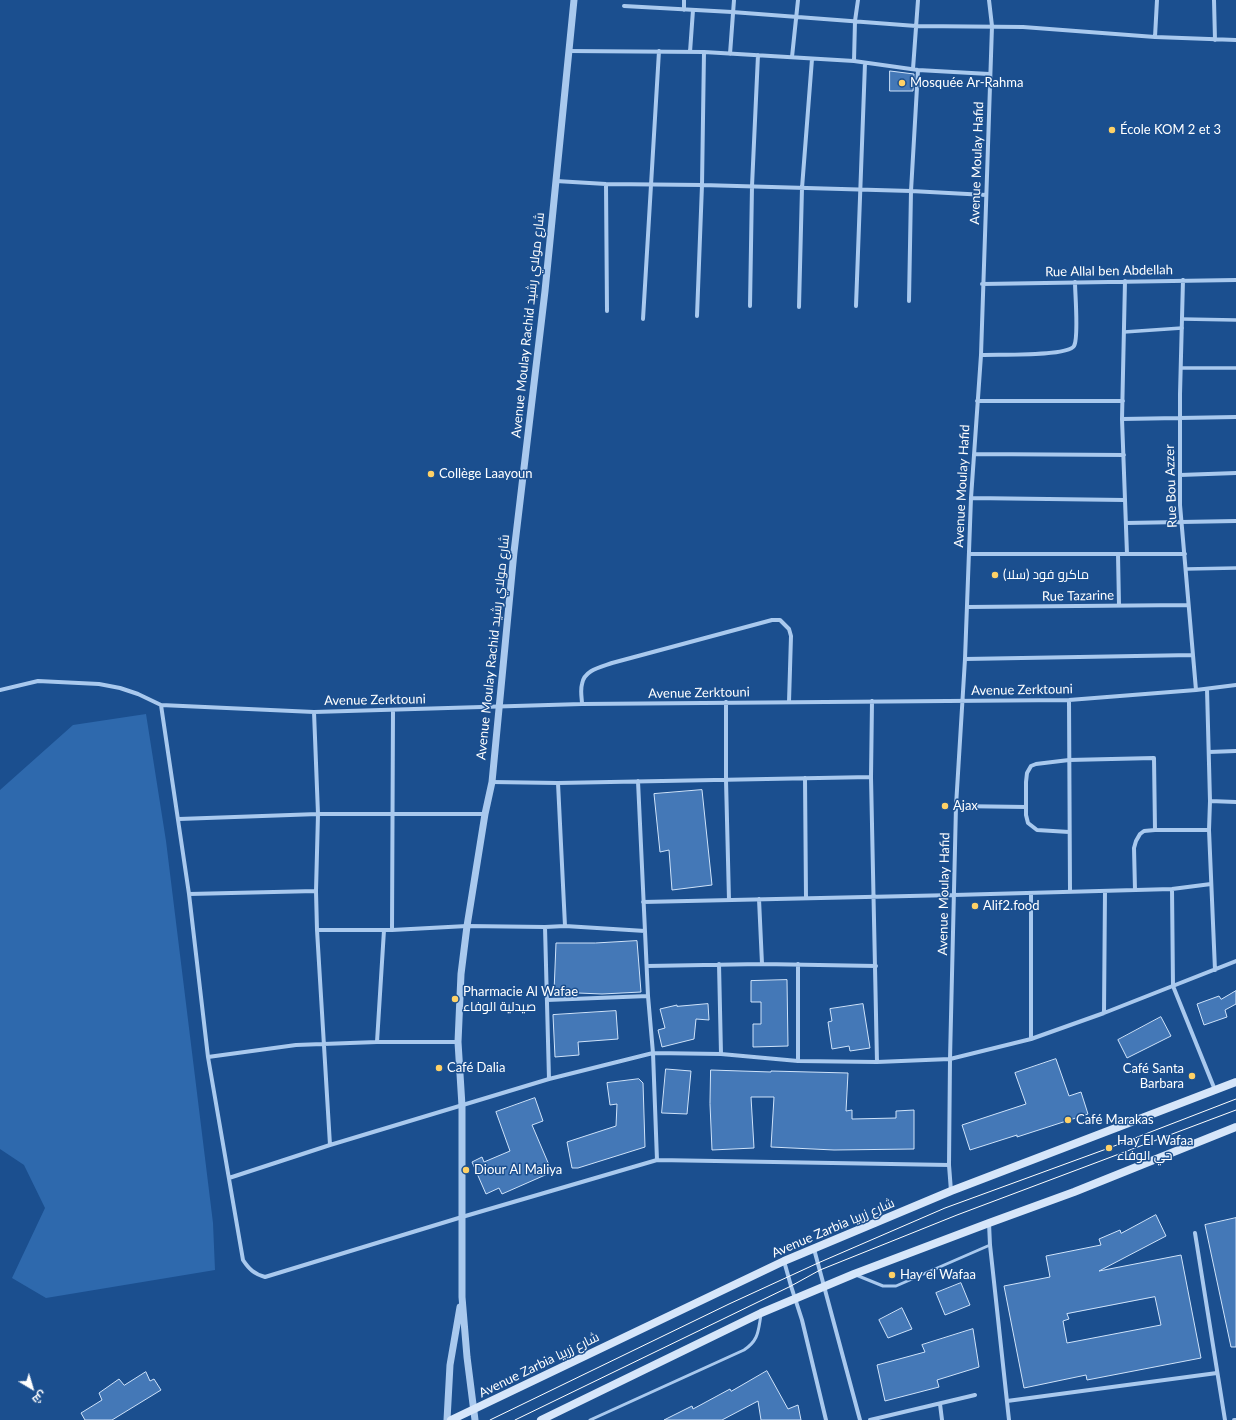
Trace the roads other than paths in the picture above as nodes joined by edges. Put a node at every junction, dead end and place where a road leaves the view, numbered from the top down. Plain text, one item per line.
1 (574, 0) edge
2 (684, 0) edge
3 (734, 0) edge
4 (798, 0) edge
5 (858, 0) edge
6 (918, 0) edge
7 (989, 0) edge
8 (1157, 0) edge
9 (1214, 0) edge
10 (624, 6) dead end
11 (684, 10) junction
12 (693, 10) junction
13 (732, 12) junction
14 (796, 17) junction
15 (855, 22) junction
16 (916, 26) junction
17 (992, 26) junction
18 (1155, 37) junction
19 (1215, 40) junction
20 (1236, 40) edge
21 (568, 51) junction
22 (658, 51) junction
23 (690, 52) junction
24 (704, 52) junction
25 (730, 54) junction
26 (758, 55) junction
27 (792, 57) junction
28 (812, 59) junction
29 (854, 61) junction
30 (866, 63) junction
31 (916, 69) junction
32 (989, 74) junction
33 (556, 181) junction
34 (606, 184) junction
35 (650, 184) junction
36 (702, 185) junction
37 (752, 186) junction
38 (802, 188) junction
39 (860, 190) junction
40 (911, 191) junction
41 (986, 194) junction
42 (1183, 280) junction
43 (1236, 280) edge
44 (1125, 281) junction
45 (1075, 282) junction
46 (982, 284) junction
47 (909, 301) dead end
48 (750, 306) dead end
49 (799, 306) dead end
50 (856, 306) dead end
51 (607, 310) dead end
52 (697, 316) dead end
53 (643, 319) dead end
54 (1182, 319) junction
55 (1236, 320) edge
56 (1182, 328) junction
57 (1124, 332) junction
58 (980, 355) junction
59 (1181, 368) junction
60 (1236, 368) edge
61 (1123, 400) junction
62 (978, 401) junction
63 (1236, 417) edge
64 (1180, 418) junction
65 (1122, 419) junction
66 (974, 454) junction
67 (1124, 455) junction
68 (1236, 473) edge
69 (1180, 475) junction
70 (971, 498) junction
71 (1125, 500) junction
72 (1236, 521) edge
73 (1181, 522) junction
74 (1126, 523) junction
75 (969, 554) junction
76 (1118, 554) junction
77 (1126, 554) junction
78 (1185, 554) junction
79 (1236, 568) edge
80 (1186, 569) junction
81 (1119, 605) junction
82 (1188, 605) junction
83 (967, 607) junction
84 (1194, 655) junction
85 (965, 659) junction
86 (1236, 685) edge
87 (1206, 689) junction
88 (0, 690) edge
89 (1196, 690) junction
90 (1069, 700) junction
91 (872, 701) junction
92 (963, 701) junction
93 (726, 702) junction
94 (789, 702) junction
95 (161, 704) junction
96 (582, 704) junction
97 (499, 707) junction
98 (393, 710) junction
99 (314, 712) junction
100 (1236, 751) edge
101 (1209, 752) junction
102 (1069, 760) junction
103 (871, 777) junction
104 (805, 778) junction
105 (726, 780) junction
106 (638, 781) junction
107 (492, 782) junction
108 (558, 783) junction
109 (1210, 802) junction
110 (1236, 802) edge
111 (956, 806) junction
112 (1026, 807) junction
113 (318, 814) junction
114 (392, 814) junction
115 (485, 814) junction
116 (179, 819) junction
117 (1155, 830) junction
118 (1208, 830) junction
119 (1069, 832) junction
120 (1211, 884) junction
121 (1172, 889) junction
122 (1135, 890) junction
123 (316, 891) junction
124 (1105, 891) junction
125 (1070, 892) junction
126 (1032, 893) junction
127 (189, 894) junction
128 (954, 895) junction
129 (874, 897) junction
130 (806, 898) junction
131 (759, 899) junction
132 (729, 900) junction
133 (643, 902) junction
134 (467, 926) junction
135 (565, 926) junction
136 (545, 927) junction
137 (317, 930) junction
138 (384, 930) junction
139 (392, 930) junction
140 (645, 931) junction
141 (1236, 961) edge
142 (719, 964) junction
143 (762, 964) junction
144 (798, 964) junction
145 (647, 966) junction
146 (876, 966) junction
147 (1216, 970) junction
148 (1173, 986) junction
149 (648, 996) junction
150 (547, 1000) junction
151 (1104, 1013) junction
152 (1031, 1039) junction
153 (377, 1042) junction
154 (458, 1042) junction
155 (325, 1043) junction
156 (653, 1053) junction
157 (721, 1054) junction
158 (208, 1057) junction
159 (950, 1058) junction
160 (798, 1061) junction
161 (877, 1062) junction
162 (549, 1080) junction
163 (1236, 1082) edge
164 (1215, 1090) junction
165 (462, 1106) junction
166 (1236, 1127) edge
167 (330, 1146) junction
168 (657, 1160) junction
169 (949, 1165) junction
170 (229, 1178) junction
171 (951, 1191) junction
172 (462, 1217) junction
173 (989, 1223) junction
174 (1195, 1233) dead end
175 (990, 1245) junction
176 (814, 1248) junction
177 (784, 1261) junction
178 (854, 1274) junction
179 (825, 1286) junction
180 (462, 1297) junction
181 (795, 1298) junction
182 (761, 1313) junction
183 (1217, 1373) junction
184 (975, 1395) dead end
185 (1007, 1401) junction
186 (940, 1404) junction
187 (473, 1410) junction
188 (447, 1420) edge
189 (451, 1420) edge
190 (475, 1420) edge
191 (541, 1420) edge
192 (590, 1420) edge
193 (826, 1420) edge
194 (860, 1420) edge
195 (870, 1420) edge
196 (942, 1420) edge
197 (1010, 1420) edge
198 (1225, 1420) edge

1 - 21 street, Avenue Moulay Rachid شارع مولاي رشيد
2 - 11 street
3 - 13 street
4 - 14 street
5 - 15 street
6 - 16 street
7 - 17 street, Avenue Moulay Hafid
8 - 18 street
9 - 19 street
10 - 11 street
11 - 12 street
12 - 13 street
12 - 23 street
13 - 14 street
13 - 25 street
14 - 15 street
14 - 27 street
15 - 16 street
15 - 29 street
16 - 17 street
16 - 31 street
17 - 18 street
17 - 32 street, Avenue Moulay Hafid
18 - 19 street
19 - 20 street
21 - 22 street
21 - 33 street, Avenue Moulay Rachid شارع مولاي رشيد
22 - 23 street
22 - 35 street
23 - 24 street
24 - 25 street
24 - 36 street
25 - 26 street
26 - 27 street
26 - 37 street
27 - 28 street
28 - 29 street
28 - 38 street
29 - 30 street
30 - 31 street
30 - 39 street
31 - 32 street
31 - 40 street
32 - 41 street, Avenue Moulay Hafid
33 - 34 street
33 - 97 street, Avenue Moulay Rachid شارع مولاي رشيد
34 - 35 street
34 - 51 street
35 - 36 street
35 - 53 street
36 - 37 street
36 - 52 street
37 - 38 street
37 - 48 street
38 - 39 street
38 - 49 street
39 - 40 street
39 - 50 street
40 - 41 street
40 - 47 street
41 - 46 street, Avenue Moulay Hafid
42 - 43 street, Rue Allal ben Abdellah
42 - 44 street, Rue Allal ben Abdellah
42 - 54 street, Rue Bou Azzer
44 - 45 street, Rue Allal ben Abdellah
44 - 57 street
45 - 46 street, Rue Allal ben Abdellah
45 - 58 street
46 - 58 street, Avenue Moulay Hafid
54 - 55 street
54 - 56 street, Rue Bou Azzer
56 - 57 street
56 - 59 street, Rue Bou Azzer
57 - 61 street
58 - 62 street, Avenue Moulay Hafid
59 - 60 street
59 - 64 street, Rue Bou Azzer
61 - 62 street
61 - 65 street
62 - 66 street, Avenue Moulay Hafid
63 - 64 street
64 - 65 street
64 - 69 street, Rue Bou Azzer
65 - 67 street
66 - 67 street
66 - 70 street, Avenue Moulay Hafid
67 - 71 street
68 - 69 street
69 - 73 street, Rue Bou Azzer
70 - 71 street
70 - 75 street, Avenue Moulay Hafid
71 - 74 street
72 - 73 street
73 - 74 street
73 - 78 street, Rue Bou Azzer
74 - 77 street
75 - 76 street
75 - 83 street, Avenue Moulay Hafid
76 - 77 street
76 - 81 street
77 - 78 street
78 - 80 street, Rue Bou Azzer
79 - 80 street
80 - 82 street, Rue Bou Azzer
81 - 82 street, Rue Tazarine
81 - 83 street, Rue Tazarine
82 - 84 street, Rue Bou Azzer
83 - 85 street, Avenue Moulay Hafid
84 - 85 street
84 - 89 street, Rue Bou Azzer
85 - 92 street, Avenue Moulay Hafid
86 - 87 street, Avenue Zerktouni
87 - 89 street, Avenue Zerktouni
87 - 101 street
88 - 95 street
89 - 90 street, Avenue Zerktouni
90 - 92 street, Avenue Zerktouni
90 - 102 street
91 - 92 street, Avenue Zerktouni
91 - 94 street, Avenue Zerktouni
91 - 103 street
92 - 111 street, Avenue Moulay Hafid
93 - 94 street, Avenue Zerktouni
93 - 96 street, Avenue Zerktouni
93 - 105 street
94 - 96 street
95 - 99 street, Avenue Zerktouni
95 - 116 street
96 - 97 street, Avenue Zerktouni
97 - 98 street, Avenue Zerktouni
97 - 107 street, Avenue Moulay Rachid شارع مولاي رشيد
98 - 99 street, Avenue Zerktouni
98 - 114 street
99 - 113 street
100 - 101 street
101 - 109 street
102 - 112 street
102 - 117 street
102 - 119 street
103 - 104 street
103 - 129 street
104 - 105 street
104 - 130 street
105 - 106 street
105 - 132 street
106 - 108 street
106 - 133 street
107 - 108 street
107 - 115 street, Avenue Moulay Rachid شارع مولاي رشيد
108 - 135 street
109 - 110 street
109 - 118 street
111 - 112 street
111 - 128 street, Avenue Moulay Hafid
112 - 119 street
113 - 114 street
113 - 116 street
113 - 123 street
114 - 115 street
114 - 139 street
115 - 134 street, Avenue Moulay Rachid شارع مولاي رشيد
116 - 127 street
117 - 118 street
117 - 122 street
118 - 120 street
119 - 125 street
120 - 121 street
120 - 147 street
121 - 122 street
121 - 148 street
122 - 124 street
123 - 127 street
123 - 137 street
124 - 125 street
124 - 151 street
125 - 126 street
126 - 128 street
126 - 152 street
127 - 158 street
128 - 129 street
128 - 159 street, Avenue Moulay Hafid
129 - 130 street
129 - 146 street
130 - 131 street
131 - 132 street
131 - 143 street
132 - 133 street
133 - 140 street
134 - 136 street
134 - 139 street
134 - 154 street, Avenue Moulay Rachid شارع مولاي رشيد
135 - 136 street
135 - 140 street
136 - 150 street
137 - 138 street
137 - 155 street
138 - 139 street
138 - 153 street
140 - 145 street
141 - 147 street
142 - 143 street
142 - 145 street
142 - 157 street
143 - 144 street
144 - 146 street
144 - 160 street
145 - 149 street
146 - 161 street
147 - 148 street
148 - 151 street
148 - 164 street
149 - 150 street
149 - 156 street
150 - 162 street
151 - 152 street
152 - 159 street
153 - 154 street
153 - 155 street
154 - 165 street, Avenue Moulay Rachid شارع مولاي رشيد
155 - 158 street
155 - 167 street
156 - 157 street
156 - 162 street
156 - 168 street
157 - 160 street
158 - 170 street
159 - 161 street
159 - 169 street, Avenue Moulay Hafid
160 - 161 street
162 - 165 street
163 - 164 main road, Avenue Zarbia شارع زربيا
164 - 171 main road, Avenue Zarbia شارع زربيا
165 - 167 street
165 - 172 street, Avenue Moulay Rachid شارع مولاي رشيد
166 - 173 main road
167 - 170 street
168 - 169 street
168 - 172 street
169 - 171 street, Avenue Moulay Hafid
170 - 172 street
171 - 176 main road, Avenue Zarbia شارع زربيا
172 - 180 street, Avenue Moulay Rachid شارع مولاي رشيد
173 - 175 street
173 - 178 main road
174 - 183 street
175 - 178 lane
175 - 185 street
176 - 177 main road, Avenue Zarbia شارع زربيا
176 - 179 street
177 - 181 street
177 - 187 main road, Avenue Zarbia شارع زربيا
178 - 179 main road
179 - 181 main road
179 - 194 street
180 - 187 street, Avenue Moulay Rachid شارع مولاي رشيد
180 - 188 street, Avenue Moulay Rachid شارع مولاي رشيد
181 - 182 main road
181 - 193 street
182 - 191 main road
182 - 192 lane
183 - 185 street
183 - 198 street
184 - 186 street
185 - 197 street
186 - 195 street
186 - 196 street
187 - 189 main road, Avenue Zarbia شارع زربيا
187 - 190 street, Avenue Moulay Rachid شارع مولاي رشيد

